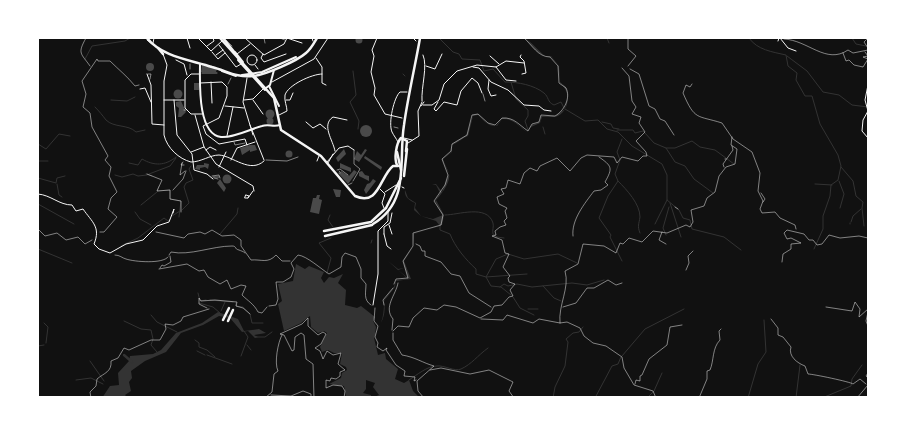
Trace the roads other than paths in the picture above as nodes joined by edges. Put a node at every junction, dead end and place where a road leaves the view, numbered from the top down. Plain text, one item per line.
1 (147, 38) edge
2 (187, 38) edge
3 (198, 38) edge
4 (213, 38) edge
5 (245, 38) edge
6 (264, 38) edge
7 (287, 38) edge
8 (314, 38) edge
9 (328, 38) edge
10 (377, 38) edge
11 (413, 38) edge
12 (420, 38) edge
13 (524, 38) edge
14 (628, 38) edge
15 (779, 38) edge
16 (223, 39) edge
17 (282, 39) edge
18 (778, 40) dead end
19 (416, 41) dead end
20 (155, 43) edge
21 (265, 43) dead end
22 (302, 43) dead end
23 (250, 44) junction
24 (219, 45) junction
25 (232, 46) dead end
26 (206, 47) junction
27 (190, 48) dead end
28 (222, 50) junction
29 (166, 51) junction
30 (233, 51) junction
31 (796, 51) dead end
32 (211, 52) junction
33 (225, 53) junction
34 (238, 54) junction
35 (262, 54) junction
36 (286, 54) dead end
37 (442, 54) dead end
38 (164, 55) junction
39 (423, 55) dead end
40 (521, 55) dead end
41 (215, 56) junction
42 (415, 56) dead end
43 (490, 56) dead end
44 (296, 58) junction
45 (316, 58) junction
46 (176, 60) dead end
47 (200, 63) junction
48 (242, 63) junction
49 (440, 63) junction
50 (524, 63) junction
51 (443, 64) dead end
52 (500, 65) junction
53 (252, 66) junction
54 (425, 66) junction
55 (628, 66) dead end
56 (472, 67) junction
57 (496, 67) junction
58 (258, 68) dead end
59 (630, 69) dead end
60 (220, 70) junction
61 (246, 70) junction
62 (268, 70) junction
63 (147, 74) dead end
64 (200, 74) junction
65 (256, 74) junction
66 (272, 74) junction
67 (322, 74) junction
68 (522, 74) dead end
69 (242, 75) junction
70 (188, 76) junction
71 (250, 78) junction
72 (272, 78) junction
73 (276, 79) junction
74 (489, 80) junction
75 (516, 81) dead end
76 (212, 82) junction
77 (200, 83) junction
78 (270, 83) junction
79 (326, 85) dead end
80 (868, 86) edge
81 (263, 88) junction
82 (139, 89) road end
83 (408, 91) joint
84 (293, 93) dead end
85 (482, 93) joint
86 (496, 95) dead end
87 (150, 98) junction
88 (164, 100) junction
89 (174, 100) junction
90 (185, 100) junction
91 (243, 100) junction
92 (253, 100) junction
93 (285, 100) junction
94 (485, 101) dead end
95 (423, 102) junction
96 (437, 102) junction
97 (212, 103) dead end
98 (224, 106) junction
99 (278, 106) junction
100 (233, 107) junction
101 (244, 108) junction
102 (552, 111) dead end
103 (202, 114) junction
104 (263, 114) dead end
105 (195, 115) junction
106 (279, 115) junction
107 (392, 116) junction
108 (402, 118) dead end
109 (347, 120) dead end
110 (306, 122) dead end
111 (206, 124) junction
112 (164, 125) junction
113 (279, 125) junction
114 (394, 127) dead end
115 (398, 128) dead end
116 (251, 129) junction
117 (327, 129) junction
118 (213, 131) junction
119 (674, 135) dead end
120 (209, 136) junction
121 (227, 136) junction
122 (395, 136) junction
123 (402, 137) junction
124 (868, 138) edge
125 (413, 140) junction
126 (255, 142) junction
127 (398, 142) junction
128 (247, 144) junction
129 (407, 144) junction
130 (204, 147) junction
131 (407, 149) junction
132 (206, 150) junction
133 (216, 150) dead end
134 (354, 150) joint
135 (191, 152) junction
136 (226, 152) dead end
137 (334, 152) junction
138 (397, 152) junction
139 (319, 155) junction
140 (211, 157) junction
141 (224, 157) junction
142 (298, 157) dead end
143 (231, 160) junction
144 (265, 160) junction
145 (395, 160) junction
146 (193, 162) junction
147 (317, 162) dead end
148 (405, 162) dead end
149 (328, 163) junction
150 (868, 164) edge
151 (219, 168) junction
152 (389, 169) junction
153 (401, 170) junction
154 (339, 172) dead end
155 (868, 174) edge
156 (348, 175) dead end
157 (213, 178) junction
158 (396, 185) dead end
159 (347, 186) junction
160 (402, 186) junction
161 (379, 188) junction
162 (384, 192) junction
163 (38, 194) edge
164 (248, 197) dead end
165 (387, 207) junction
166 (388, 212) dead end
167 (392, 212) dead end
168 (173, 213) dead end
169 (372, 223) junction
170 (389, 224) junction
171 (383, 227) junction
172 (324, 231) dead end
173 (384, 234) junction
174 (392, 234) dead end
175 (325, 236) dead end
176 (378, 236) junction
177 (868, 238) edge
178 (391, 249) dead end
179 (782, 262) dead end
180 (394, 284) road end
181 (269, 306) road end
182 (373, 306) joint
183 (826, 307) dead end
184 (229, 308) dead end
185 (868, 309) edge
186 (233, 310) dead end
187 (868, 312) edge
188 (223, 320) dead end
189 (228, 321) dead end
190 (868, 326) edge
191 (868, 373) edge
192 (868, 378) edge
193 (868, 385) edge
194 (857, 398) edge

1 - 20 main road
2 - 27 street
3 - 26 street
4 - 26 street
5 - 23 street
6 - 21 street
7 - 17 street
7 - 22 street
7 - 35 street
8 - 44 main road
9 - 45 street
10 - 107 street
11 - 19 street
12 - 160 main road
13 - 180 street
14 - 55 street
15 - 18 street
15 - 31 street
16 - 24 street
16 - 25 street
16 - 30 main road
20 - 29 main road
20 - 38 main road
23 - 34 street
23 - 35 street
24 - 28 street
24 - 32 street
26 - 32 street
28 - 33 street
28 - 41 street
29 - 38 main road
29 - 47 main road
30 - 34 main road
30 - 48 main road
32 - 41 street
33 - 41 street
33 - 48 street
34 - 65 main road
35 - 36 street
37 - 49 street
38 - 88 street
39 - 54 street
40 - 50 street
42 - 83 main road
43 - 52 street
44 - 60 main road
44 - 62 main road
44 - 66 main road
45 - 67 street
45 - 73 street
46 - 70 street
47 - 60 main road
47 - 64 main road
48 - 61 main road
48 - 99 main road
49 - 51 street
49 - 54 street
50 - 52 street
50 - 68 street
52 - 57 street
53 - 53 street
53 - 58 street
54 - 95 street
56 - 57 street
56 - 74 street
56 - 96 street
57 - 75 street
59 - 119 street
60 - 64 street
60 - 69 main road
60 - 71 main road
61 - 69 main road
61 - 71 main road
62 - 65 main road
62 - 66 main road
63 - 87 street
64 - 70 street
64 - 77 main road
65 - 71 main road
65 - 71 main road
66 - 72 main road
67 - 79 street
67 - 93 street
69 - 71 main road
70 - 90 street
71 - 81 main road
71 - 91 street
72 - 73 street
72 - 78 main road
72 - 78 street
73 - 78 street
74 - 86 street
74 - 102 street
76 - 77 street
76 - 97 street
76 - 98 street
77 - 103 main road
78 - 81 main road
78 - 99 main road
80 - 124 street
81 - 92 street
81 - 99 main road
82 - 87 street
83 - 107 street
84 - 93 street
85 - 94 street
85 - 96 street
87 - 112 street
88 - 89 street
88 - 112 street
89 - 90 street
89 - 135 street
90 - 105 street
91 - 92 street
91 - 101 street
92 - 104 street
93 - 106 street
95 - 96 street
95 - 125 street
98 - 100 street
98 - 111 street
99 - 106 main road
99 - 113 main road
100 - 101 street
100 - 121 street
101 - 116 street
103 - 105 street
103 - 111 main road
105 - 130 street
106 - 113 main road
107 - 108 street
107 - 122 street
109 - 117 street
110 - 117 street
111 - 118 main road
111 - 120 street
112 - 146 street
113 - 116 main road
113 - 139 main road
114 - 115 street
116 - 121 main road
116 - 126 street
117 - 137 street
118 - 120 street
118 - 121 main road
120 - 128 street
122 - 123 street
122 - 127 street
123 - 125 street
123 - 127 main road
123 - 129 main road
123 - 153 main road
125 - 129 street
126 - 128 street
126 - 144 street
127 - 138 main road
128 - 143 street
129 - 131 main road
130 - 132 street
130 - 135 street
131 - 148 main road
131 - 160 main road
132 - 133 street
132 - 140 street
134 - 137 street
134 - 159 street
135 - 146 street
136 - 141 street
137 - 149 street
138 - 145 main road
138 - 153 main road
139 - 147 street
139 - 149 main road
140 - 141 street
140 - 146 street
140 - 151 street
141 - 143 street
141 - 151 street
142 - 144 street
143 - 144 street
145 - 152 main road
145 - 152 main road
146 - 157 street
149 - 159 main road
150 - 155 street
151 - 164 street
152 - 161 main road
153 - 165 main road
154 - 156 street
157 - 157 street
158 - 162 street
159 - 161 main road
160 - 165 main road
161 - 162 street
162 - 165 street
163 - 168 street
165 - 169 main road
166 - 171 street
167 - 170 street
169 - 172 main road
169 - 175 main road
170 - 171 street
170 - 174 street
171 - 173 street
171 - 176 street
173 - 176 street
173 - 178 street
176 - 182 street
177 - 179 street
181 - 182 street
183 - 185 street
184 - 188 main road
186 - 189 main road
187 - 190 street
191 - 192 street
193 - 194 street

